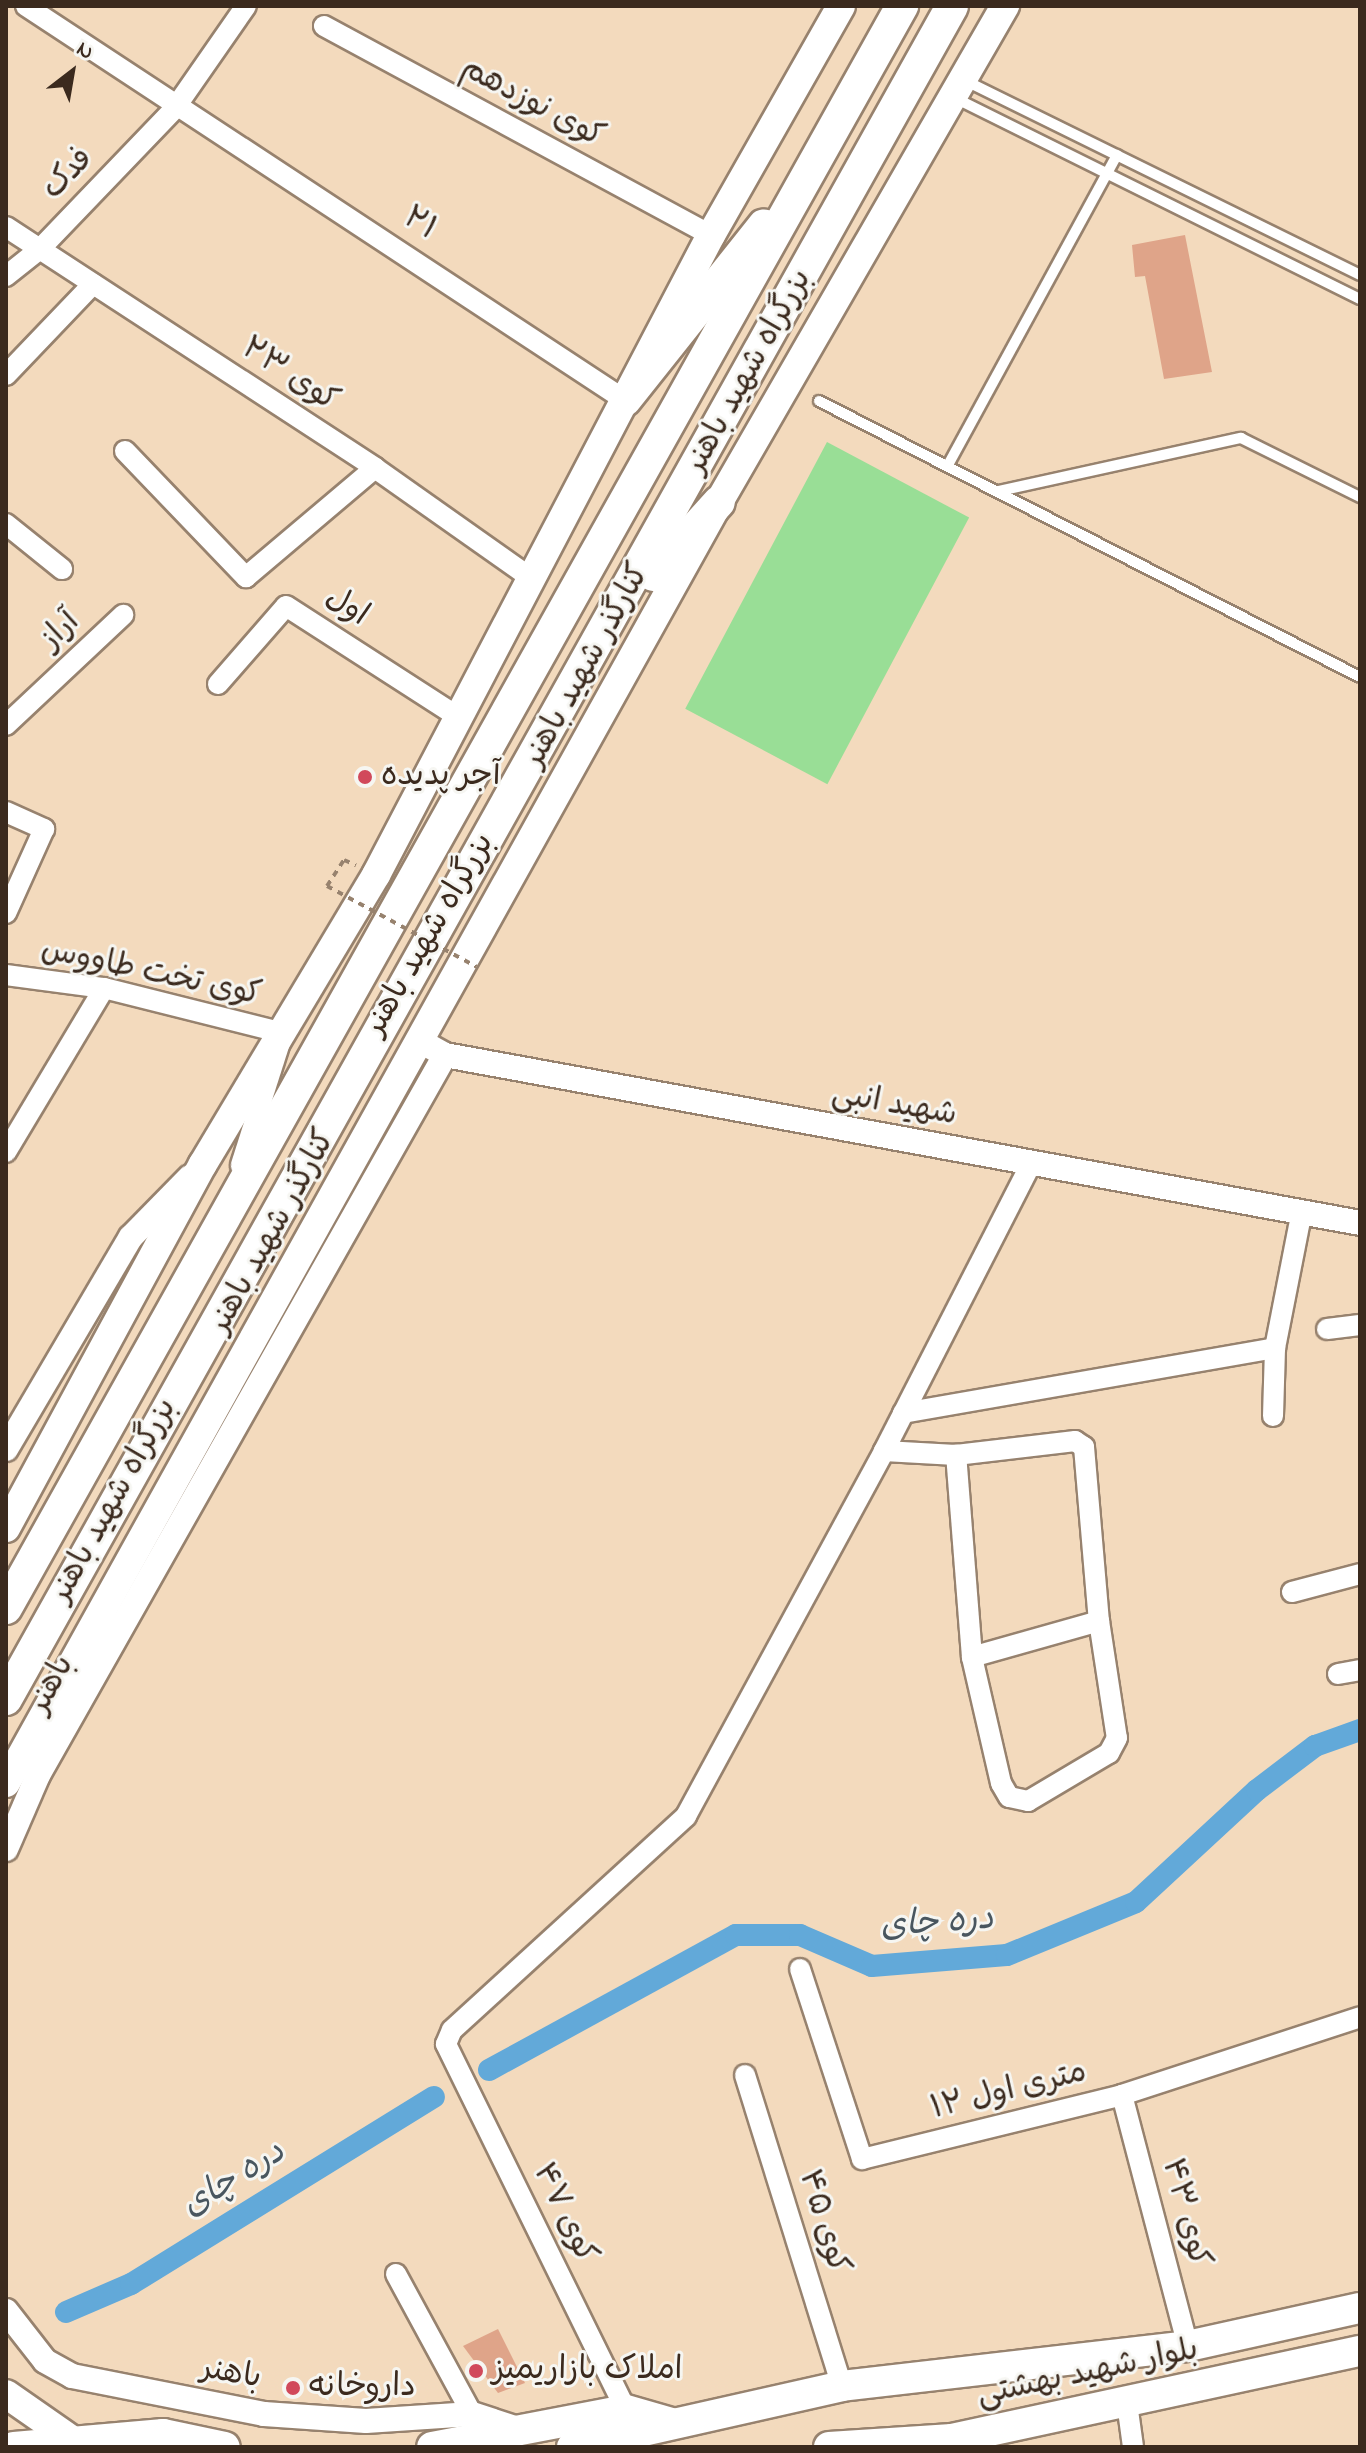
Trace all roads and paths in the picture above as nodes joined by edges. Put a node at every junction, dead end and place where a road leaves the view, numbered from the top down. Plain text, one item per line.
1 (26, 6) edge
2 (246, 6) edge
3 (841, 6) edge
4 (902, 6) edge
5 (952, 6) edge
6 (1005, 6) edge
7 (324, 26) dead end
8 (876, 55) junction
9 (914, 75) junction
10 (960, 89) junction
11 (175, 108) junction
12 (830, 140) junction
13 (1117, 155) junction
14 (1108, 174) junction
15 (6, 227) edge
16 (711, 235) junction
17 (40, 249) junction
18 (1360, 275) edge
19 (6, 276) edge
20 (93, 284) junction
21 (1360, 299) edge
22 (6, 375) edge
23 (625, 400) junction
24 (819, 401) dead end
25 (125, 451) dead end
26 (948, 465) junction
27 (375, 468) junction
28 (999, 491) junction
29 (1360, 497) edge
30 (719, 502) junction
31 (6, 524) edge
32 (62, 569) dead end
33 (534, 580) junction
34 (123, 615) dead end
35 (614, 619) junction
36 (1360, 677) edge
37 (218, 684) dead end
38 (460, 718) junction
39 (6, 725) edge
40 (6, 812) edge
41 (344, 860) dead end
42 (6, 913) edge
43 (477, 967) dead end
44 (6, 975) edge
45 (104, 988) junction
46 (283, 1033) junction
47 (420, 1041) junction
48 (445, 1055) junction
49 (6, 1152) edge
50 (203, 1164) junction
51 (1031, 1164) junction
52 (230, 1200) junction
53 (1302, 1211) junction
54 (1360, 1223) edge
55 (1360, 1325) edge
56 (1327, 1329) dead end
57 (1275, 1348) junction
58 (903, 1413) junction
59 (1273, 1416) dead end
60 (6, 1449) edge
61 (884, 1451) junction
62 (956, 1455) junction
63 (6, 1528) edge
64 (1360, 1574) edge
65 (1292, 1592) dead end
66 (6, 1608) edge
67 (1099, 1621) junction
68 (972, 1657) junction
69 (1360, 1670) edge
70 (1338, 1674) dead end
71 (6, 1699) edge
72 (6, 1783) edge
73 (6, 1849) edge
74 (800, 1969) dead end
75 (1360, 2017) edge
76 (745, 2075) dead end
77 (1122, 2095) junction
78 (396, 2274) dead end
79 (1360, 2308) edge
80 (6, 2311) edge
81 (1188, 2346) junction
82 (1360, 2351) edge
83 (842, 2386) junction
84 (6, 2394) edge
85 (1127, 2403) junction
86 (626, 2410) junction
87 (472, 2414) junction
88 (677, 2425) junction
89 (521, 2430) junction
90 (69, 2438) junction
91 (953, 2443) edge
92 (14, 2447) edge
93 (225, 2447) edge
94 (432, 2447) edge
95 (572, 2447) edge
96 (829, 2447) edge
97 (1133, 2447) edge

1 - 11 street, ۲۱
2 - 11 street, فدک
3 - 16 main road
4 - 8 highway, بزرگراه شهید باهنر
5 - 9 highway, بزرگراه شهید باهنر
6 - 10 main road, کنارگذر شهید باهنر
7 - 16 street, کوی نوزدهم
8 - 9 highway
8 - 12 highway, بزرگراه شهید باهنر
9 - 35 highway, بزرگراه شهید باهنر
10 - 13 lane
10 - 14 lane
10 - 30 main road, کنارگذر شهید باهنر
11 - 17 street, فدک
11 - 23 street, ۲۱
12 - 23 highway
12 - 52 highway, بزرگراه شهید باهنر
13 - 14 lane
13 - 18 lane
14 - 21 lane
14 - 26 lane
15 - 17 street, کوی ۲۳
16 - 23 main road
17 - 19 street, فدک
17 - 20 street, کوی ۲۳
20 - 22 street
20 - 27 street, کوی ۲۳
23 - 33 main road
24 - 26 lane
25 - 27 street
26 - 28 lane
27 - 33 street, کوی ۲۳
28 - 29 lane
28 - 36 lane
30 - 35 highway
30 - 47 main road, کنارگذر شهید باهنر
31 - 32 street
33 - 38 main road
34 - 39 street, آراز
35 - 71 highway, بزرگراه شهید باهنر
37 - 38 street, اول
38 - 46 main road
40 - 42 street
41 - 43 path, bridge
44 - 45 street, کوی تخت طاووس
45 - 46 street, کوی تخت طاووس
45 - 49 street
46 - 50 main road
46 - 52 street
47 - 48 street, شهید انبی
47 - 72 main road, کنارگذر شهید باهنر
48 - 51 street, شهید انبی
48 - 73 street, باهنر
50 - 60 street
50 - 63 main road
51 - 53 street, شهید انبی
51 - 58 street
52 - 66 highway, بزرگراه شهید باهنر
53 - 54 street, شهید انبی
53 - 57 street
55 - 56 street
57 - 58 street
57 - 59 street
58 - 61 street
61 - 62 street
61 - 86 street, کوی ۴۷
62 - 67 street
62 - 68 street
64 - 65 street
67 - 68 street
67 - 68 street
69 - 70 street
74 - 77 street, ۱۲ متری اول
75 - 77 street, ۱۲ متری اول
76 - 83 street, کوی ۴۵
77 - 81 street, کوی ۴۳
78 - 87 street
79 - 81 main road, بلوار شهید بهشتی
80 - 87 street, باهنر
81 - 83 main road, بلوار شهید بهشتی
82 - 85 main road, بلوار شهید بهشتی
83 - 88 main road, بلوار شهید بهشتی
84 - 90 main road
85 - 91 main road, بلوار شهید بهشتی
85 - 97 street
86 - 88 main road
86 - 89 main road
87 - 89 street, باهنر
88 - 95 main road, بلوار شهید بهشتی
89 - 94 main road
90 - 92 main road
90 - 93 main road
91 - 96 main road, بلوار شهید بهشتی

